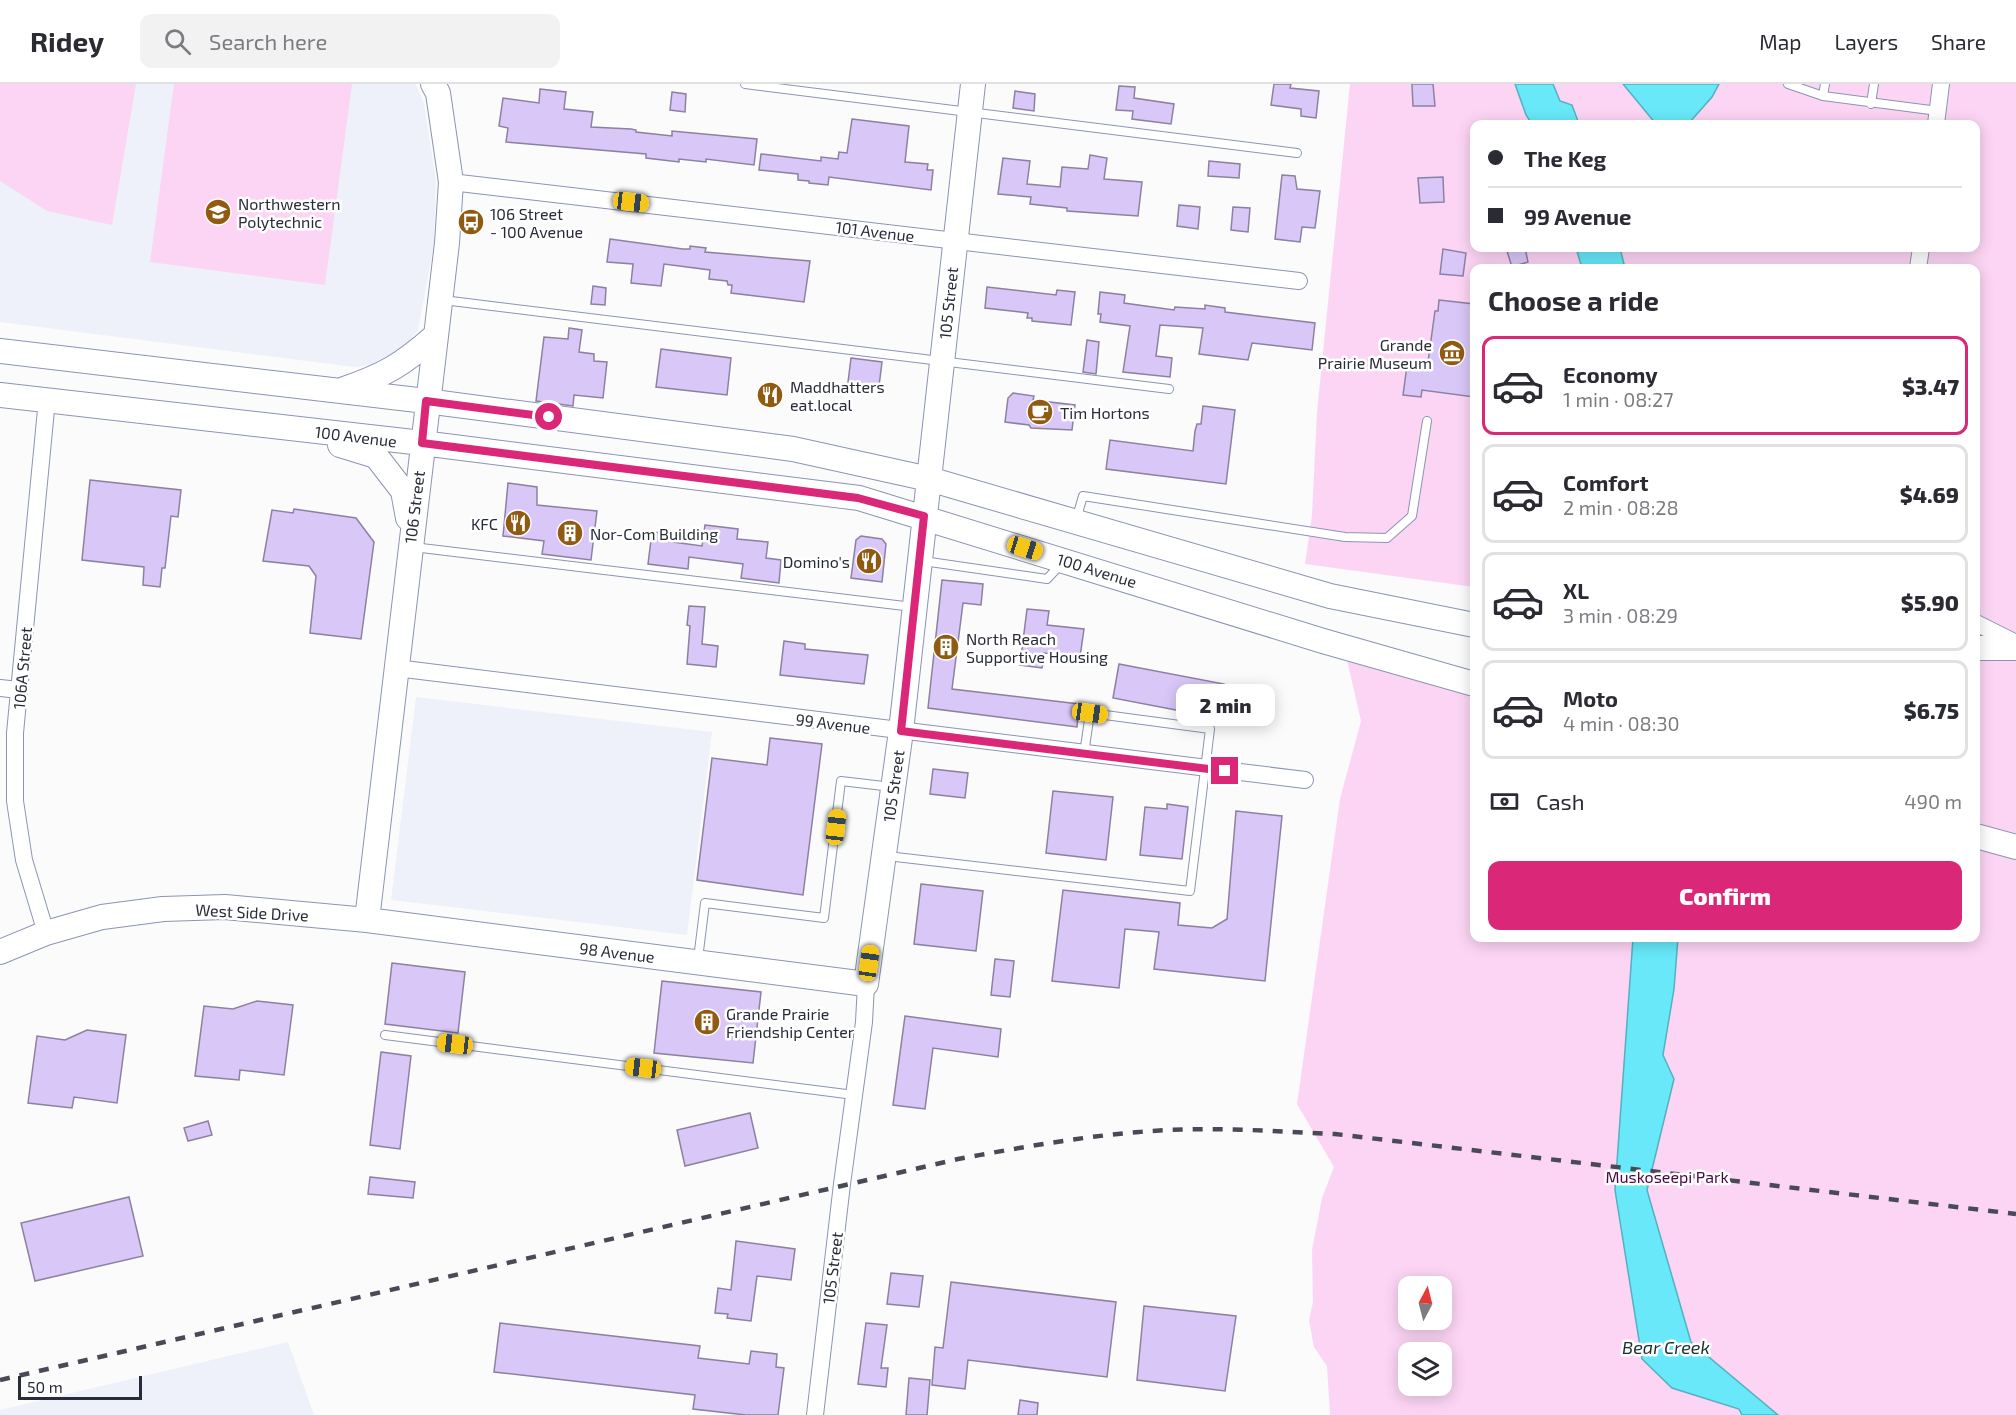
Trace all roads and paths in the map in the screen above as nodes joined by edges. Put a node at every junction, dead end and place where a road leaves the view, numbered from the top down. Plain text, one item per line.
1 (745, 84) edge
2 (973, 84) edge
3 (1788, 84) edge
4 (1825, 84) edge
5 (1874, 84) edge
6 (1941, 84) edge
7 (438, 87) edge
8 (1823, 96) junction
9 (1872, 104) junction
10 (970, 112) junction
11 (1937, 118) edge
12 (1297, 153) dead end
13 (451, 182) junction
14 (955, 240) junction
15 (1299, 281) dead end
16 (440, 299) junction
17 (435, 336) junction
18 (0, 351) edge
19 (942, 361) junction
20 (1169, 389) dead end
21 (339, 391) junction
22 (0, 395) edge
23 (47, 399) junction
24 (426, 401) junction
25 (1427, 421) dead end
26 (287, 428) junction
27 (422, 443) junction
28 (929, 480) junction
29 (924, 516) junction
30 (1076, 522) junction
31 (410, 540) junction
32 (1064, 560) junction
33 (919, 561) junction
34 (914, 607) junction
35 (1470, 624) edge
36 (1980, 625) edge
37 (2016, 643) edge
38 (1980, 648) edge
39 (2016, 648) edge
40 (396, 668) junction
41 (1470, 683) edge
42 (0, 688) edge
43 (19, 690) junction
44 (901, 731) junction
45 (1084, 754) junction
46 (1205, 768) junction
47 (1305, 780) dead end
48 (893, 788) junction
49 (1980, 837) edge
50 (2016, 847) edge
51 (884, 856) junction
52 (367, 920) junction
53 (46, 933) junction
54 (0, 952) edge
55 (698, 962) junction
56 (866, 984) junction
57 (385, 1035) dead end
58 (854, 1095) junction
59 (815, 1415) edge

1 - 10 lane
2 - 10 main road, 105 Street
3 - 8 lane
4 - 8 lane
5 - 9 lane
6 - 11 street
7 - 13 main road, 106 Street
8 - 9 lane
9 - 11 lane
10 - 12 lane
10 - 14 main road, 105 Street
13 - 14 street, 101 Avenue
13 - 16 main road, 106 Street
14 - 15 street, 101 Avenue
14 - 19 main road, 105 Street
16 - 17 main road, 106 Street
16 - 19 lane
17 - 21 main road
17 - 24 main road, 106 Street
18 - 21 main road
19 - 20 lane
19 - 28 main road, 105 Street
21 - 24 main road
22 - 23 main road, 100 Avenue
23 - 26 main road, 100 Avenue
23 - 43 street, 106A Street
24 - 27 main road, 106 Street
24 - 28 main road
25 - 30 lane
26 - 27 main road, 100 Avenue
26 - 31 main road
27 - 29 main road, 100 Avenue
27 - 31 main road, 106 Street
28 - 29 main road, 105 Street
28 - 30 main road
29 - 32 main road, 100 Avenue
29 - 33 main road, 105 Street
30 - 35 main road
31 - 34 lane
31 - 40 main road, 106 Street
32 - 33 lane
32 - 41 main road, 100 Avenue
33 - 34 main road, 105 Street
34 - 44 main road, 105 Street
36 - 37 street
38 - 39 main road
40 - 44 street, 99 Avenue
40 - 52 main road, 106 Street
42 - 43 street
43 - 53 street, 106A Street
44 - 45 street, 99 Avenue
44 - 48 main road, 105 Street
45 - 46 street, 99 Avenue
45 - 46 lane
46 - 47 street, 99 Avenue
46 - 51 lane
48 - 51 main road, 105 Street
48 - 55 lane
49 - 50 main road
51 - 56 main road, 105 Street
52 - 53 main road, West Side Drive
52 - 55 main road, 98 Avenue
53 - 54 main road, West Side Drive
55 - 56 main road, 98 Avenue
56 - 58 street, 105 Street
57 - 58 lane
58 - 59 street, 105 Street

